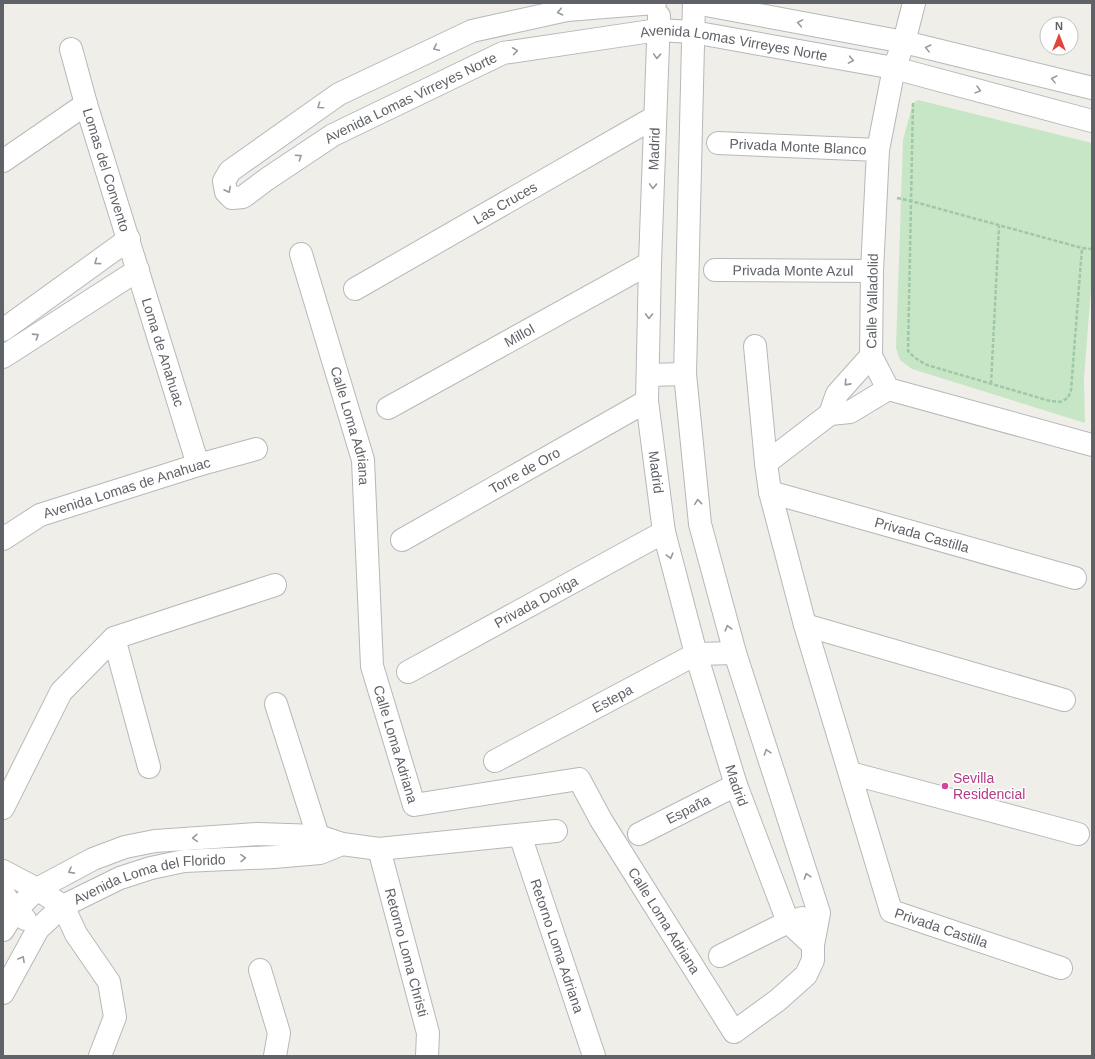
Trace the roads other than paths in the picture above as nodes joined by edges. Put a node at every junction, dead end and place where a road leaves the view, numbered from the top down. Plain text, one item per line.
1 (655, 3) edge
2 (660, 3) edge
3 (694, 3) edge
4 (914, 3) edge
5 (658, 30) junction
6 (693, 32) junction
7 (904, 42) junction
8 (71, 49) dead end
9 (894, 68) junction
10 (1092, 88) edge
11 (86, 104) junction
12 (655, 117) junction
13 (1092, 121) edge
14 (718, 143) dead end
15 (878, 150) junction
16 (3, 161) edge
17 (129, 240) junction
18 (301, 254) dead end
19 (650, 263) junction
20 (138, 270) junction
21 (715, 270) dead end
22 (872, 271) junction
23 (355, 289) dead end
24 (3, 330) edge
25 (755, 346) dead end
26 (871, 356) junction
27 (3, 357) edge
28 (685, 374) junction
29 (648, 375) junction
30 (888, 389) junction
31 (647, 401) junction
32 (388, 408) dead end
33 (830, 414) junction
34 (1092, 445) edge
35 (256, 449) dead end
36 (766, 463) junction
37 (198, 465) junction
38 (770, 492) junction
39 (664, 532) junction
40 (3, 539) edge
41 (402, 540) dead end
42 (1075, 578) dead end
43 (275, 585) dead end
44 (805, 625) junction
45 (114, 638) junction
46 (696, 654) junction
47 (734, 654) junction
48 (408, 672) dead end
49 (1064, 700) dead end
50 (276, 704) dead end
51 (495, 760) dead end
52 (149, 767) dead end
53 (850, 773) junction
54 (736, 785) junction
55 (3, 808) edge
56 (556, 831) dead end
57 (639, 834) dead end
58 (1078, 834) dead end
59 (520, 835) junction
60 (319, 844) junction
61 (379, 849) junction
62 (3, 871) edge
63 (37, 889) junction
64 (3, 893) edge
65 (63, 906) junction
66 (15, 911) junction
67 (819, 913) junction
68 (788, 922) junction
69 (38, 929) junction
70 (3, 930) edge
71 (76, 934) junction
72 (813, 945) junction
73 (720, 956) dead end
74 (1061, 968) dead end
75 (260, 970) dead end
76 (3, 993) edge
77 (100, 1056) edge
78 (275, 1056) edge
79 (427, 1056) edge
80 (594, 1056) edge

1 -> 5 street, Avenida Lomas Virreyes Norte
2 - 5 street, Madrid
3 - 6 street
7 -> 3 street, Avenida Lomas Virreyes Norte
4 - 7 street, Calle Valladolid
5 - 6 street, Avenida Lomas Virreyes Norte
5 -> 12 street, Madrid
6 -> 9 street, Avenida Lomas Virreyes Norte
6 - 28 street
7 - 9 street, Calle Valladolid
10 -> 7 street, Avenida Lomas Virreyes Norte
8 - 11 street
9 -> 13 street, Avenida Lomas Virreyes Norte
9 - 15 street, Calle Valladolid
11 - 16 street, Lomas del Convento
11 - 17 street, Lomas del Convento
12 -> 19 street, Madrid
12 - 23 street, Las Cruces
14 - 15 street, Privada Monte Blanco
15 - 22 street, Calle Valladolid
17 - 20 street, Loma de Anahuac
17 -> 24 street
18 - 72 street, Calle Loma Adriana
19 -> 29 street, Madrid
19 - 32 street, Millol
27 -> 20 street
20 - 37 street, Loma de Anahuac
21 - 22 street, Privada Monte Azul
22 - 26 street, Calle Valladolid
25 - 36 street, Privada Castilla
26 - 30 street, Calle Valladolid
26 -> 33 street
28 - 29 street
47 -> 28 street
29 - 31 street, Madrid
30 - 33 street
30 - 34 street
31 - 39 street, Madrid
31 - 41 street, Torre de Oro
33 - 36 street
35 - 37 street, Avenida Lomas de Anahuac
36 - 38 street, Privada Castilla
37 - 40 street, Avenida Lomas de Anahuac
38 - 42 street, Privada Castilla
38 - 44 street, Privada Castilla
39 -> 46 street, Madrid
39 - 48 street, Privada Doriga
43 - 45 street
44 - 49 street
44 - 53 street, Privada Castilla
45 - 52 street
45 - 55 street
46 - 47 street, Estepa
46 - 51 street, Estepa
46 - 54 street, Madrid
67 -> 47 street
50 - 60 street
53 - 58 street
53 - 74 street, Privada Castilla
54 - 57 street, España
54 - 68 street, Madrid
56 - 59 street, Avenida Loma del Florido
59 - 61 street, Avenida Loma del Florido
59 - 80 street, Retorno Loma Adriana
60 - 61 street, Avenida Loma del Florido
60 -> 63 street, Avenida Loma del Florido
65 -> 60 street, Avenida Loma del Florido
61 - 79 street, Retorno Loma Christi
62 - 63 street
63 - 65 street
63 - 66 street, Avenida Loma del Florido
64 - 66 street
65 - 69 street, Avenida Loma del Florido
65 - 71 street
66 - 69 street
66 - 70 street, Avenida Loma del Florido
67 - 68 street
67 - 72 street
68 - 72 street
68 - 73 street
69 - 71 street
76 -> 69 street, Avenida Loma del Florido
71 - 77 street
75 - 78 street

